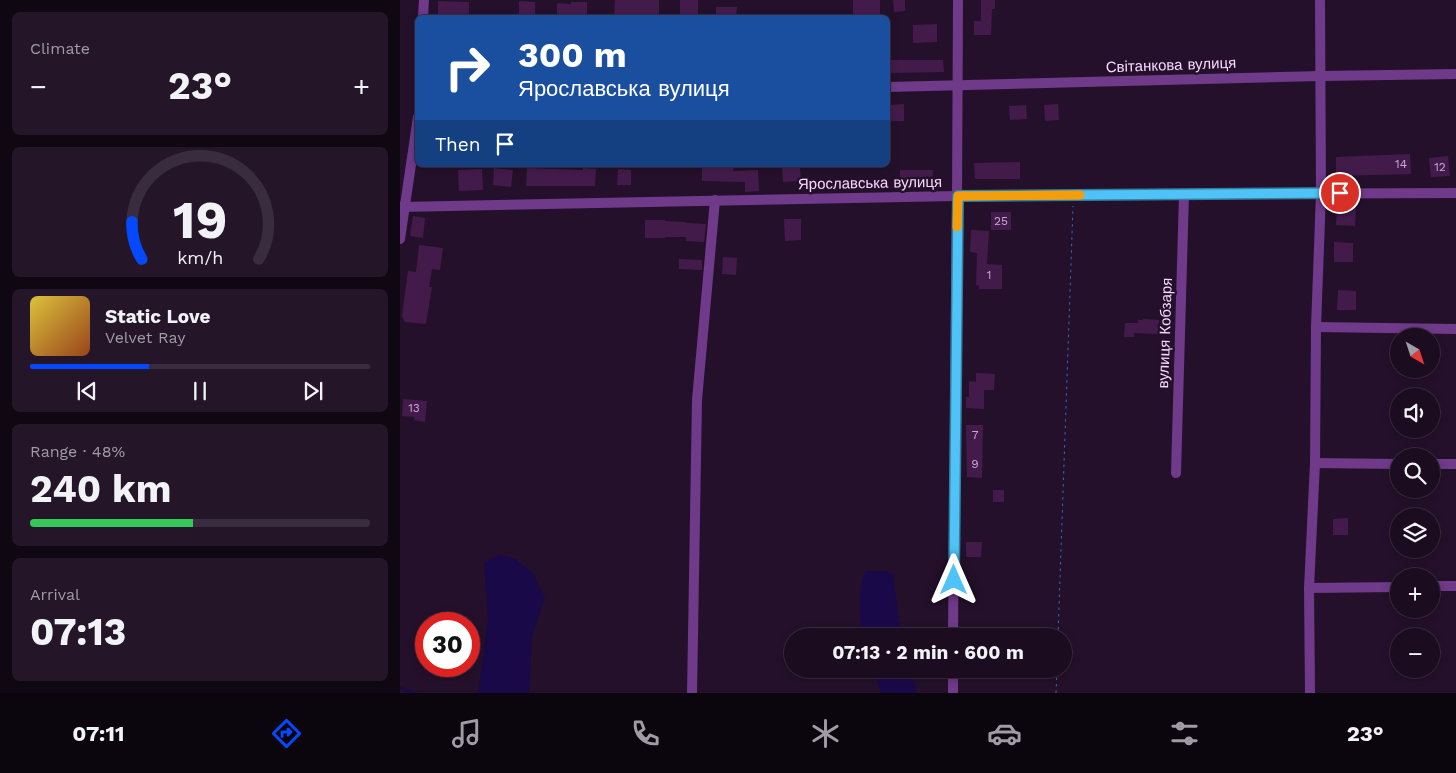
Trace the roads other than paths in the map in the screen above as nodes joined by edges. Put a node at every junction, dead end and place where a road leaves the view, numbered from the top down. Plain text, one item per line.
1 (424, 0) edge
2 (958, 0) edge
3 (1320, 0) edge
4 (423, 15) edge
5 (1456, 74) edge
6 (1321, 76) junction
7 (957, 86) junction
8 (890, 87) edge
9 (415, 134) edge
10 (1321, 193) junction
11 (1456, 193) edge
12 (1184, 194) junction
13 (958, 196) junction
14 (715, 200) junction
15 (402, 206) edge
16 (400, 239) edge
17 (1316, 327) junction
18 (1456, 329) edge
19 (1315, 463) junction
20 (1390, 464) edge
21 (1440, 464) edge
22 (1456, 464) edge
23 (1176, 472) dead end
24 (1440, 586) edge
25 (1456, 586) edge
26 (1390, 587) edge
27 (1309, 588) junction
28 (953, 628) edge
29 (953, 678) edge
30 (692, 693) edge
31 (953, 693) edge
32 (1310, 693) edge

1 - 4 street
2 - 7 street
3 - 6 street
5 - 6 street, Світанкова вулиця
6 - 7 street, Світанкова вулиця
6 - 10 street
7 - 8 street, Світанкова вулиця
7 - 13 street
9 - 15 street
10 - 11 street, Ярославська вулиця
10 - 12 street, Ярославська вулиця
10 - 17 street
12 - 13 street, Ярославська вулиця
12 - 23 street, вулиця Кобзаря
13 - 14 street, Ярославська вулиця
13 - 28 street
14 - 15 street, Ярославська вулиця
14 - 30 street
15 - 16 street
17 - 18 street
17 - 19 street
19 - 20 street
19 - 27 street
21 - 22 street
24 - 25 street
26 - 27 street
27 - 32 street
29 - 31 street

